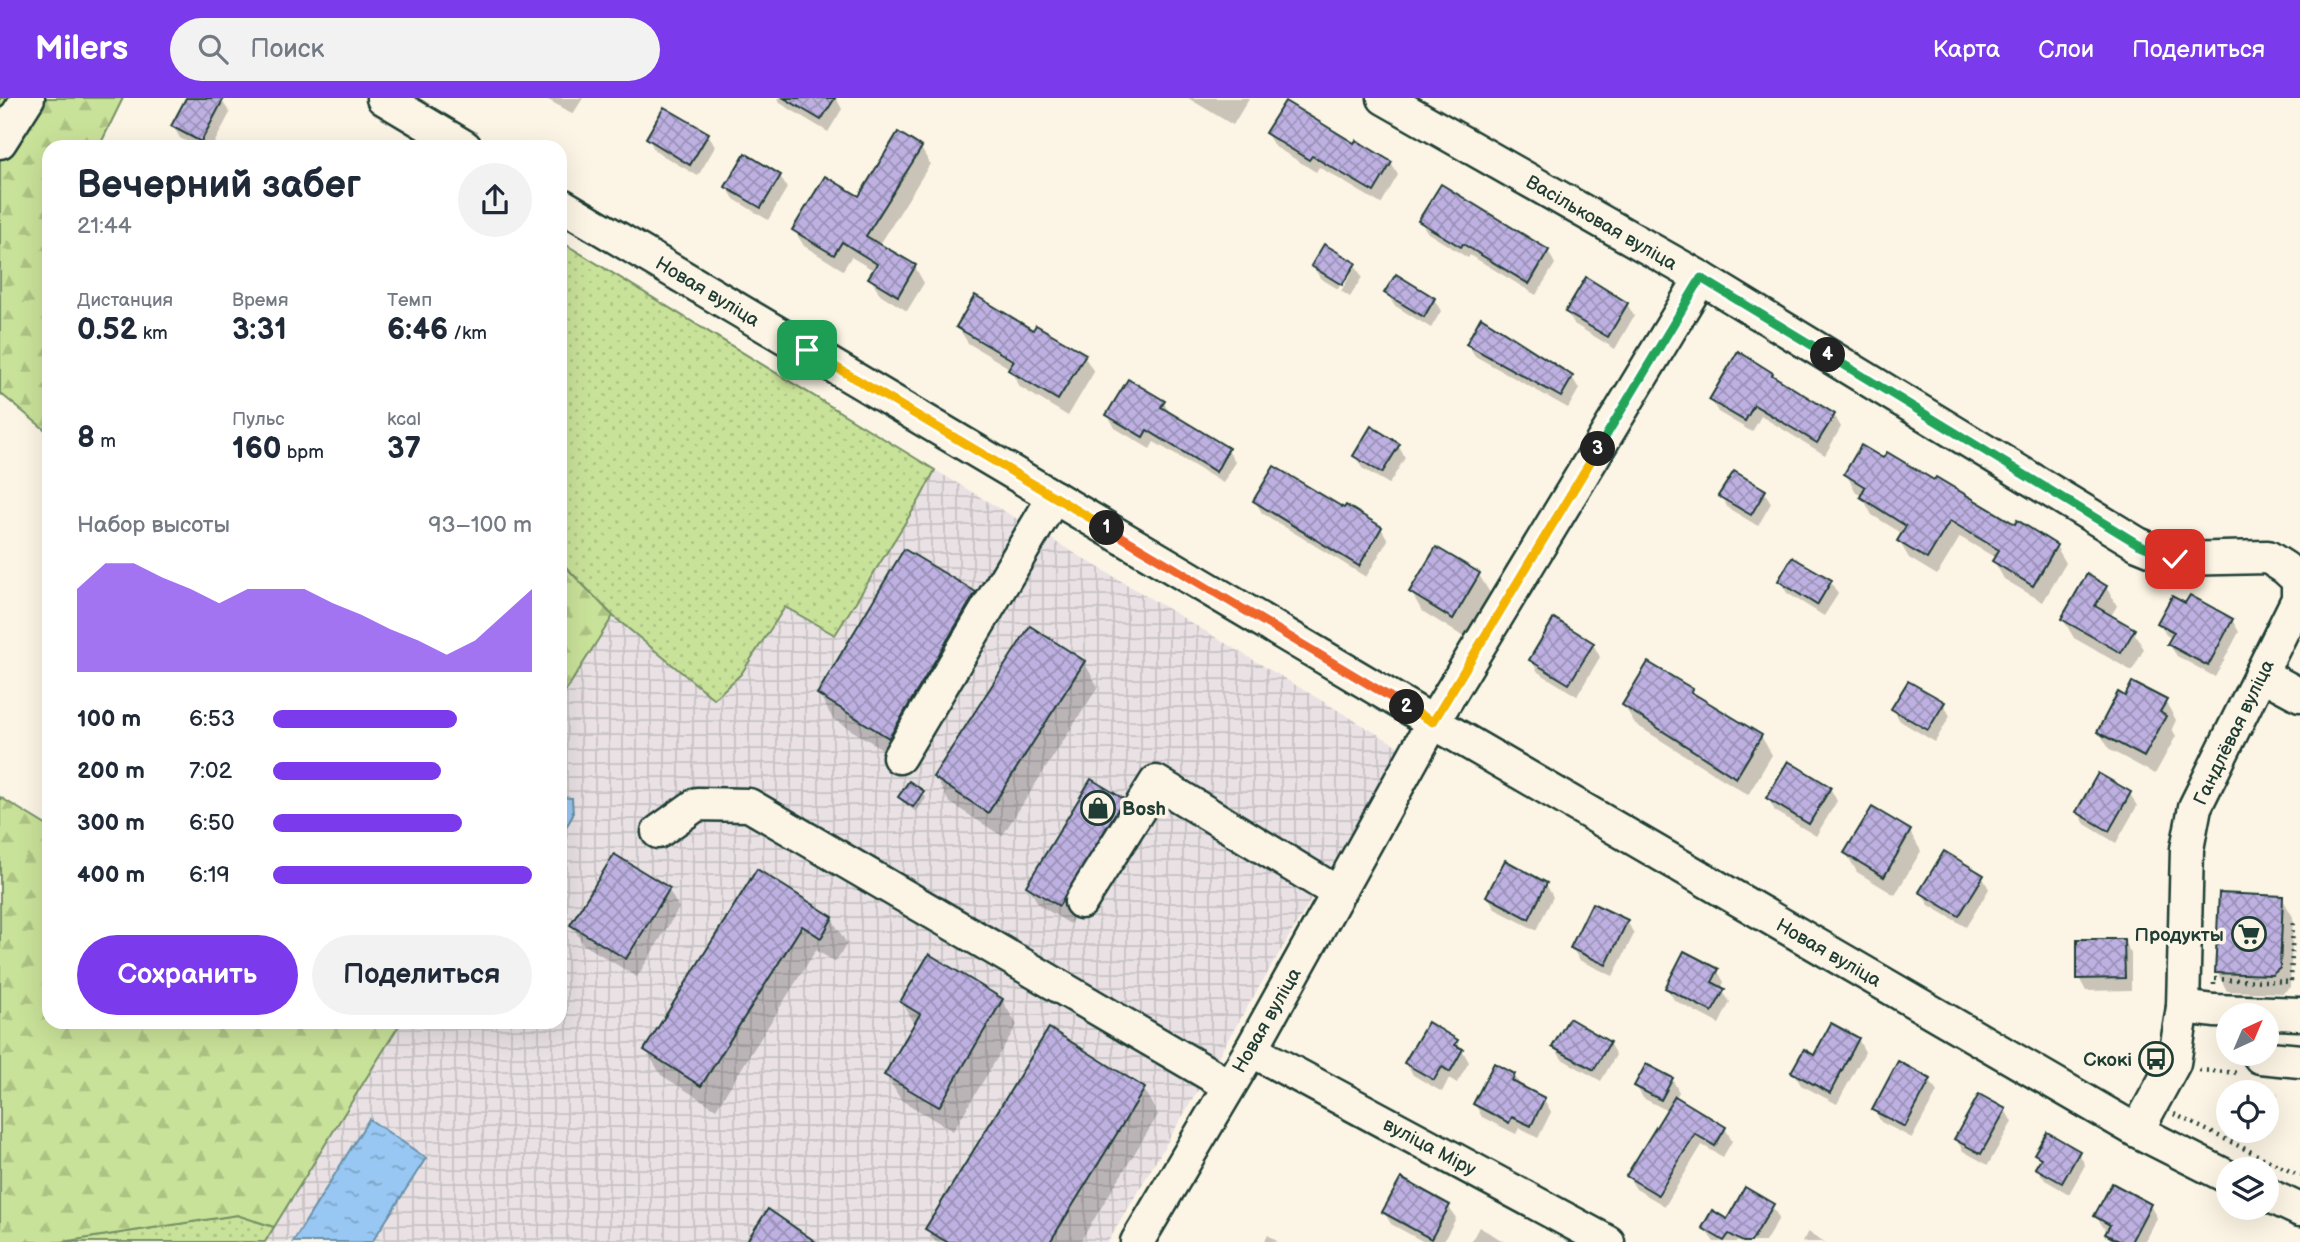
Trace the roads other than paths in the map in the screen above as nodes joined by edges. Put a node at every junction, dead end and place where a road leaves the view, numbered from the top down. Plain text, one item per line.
1 (28, 98) edge
2 (383, 98) edge
3 (1384, 98) edge
4 (430, 111) edge
5 (458, 140) edge
6 (0, 142) edge
7 (567, 208) edge
8 (1701, 278) junction
9 (1054, 497) junction
10 (2298, 580) edge
11 (2261, 674) junction
12 (2300, 695) edge
13 (1433, 722) junction
14 (899, 757) dead end
15 (658, 832) dead end
16 (1338, 894) junction
17 (1081, 902) dead end
18 (2183, 1007) junction
19 (2216, 1011) edge
20 (2279, 1014) edge
21 (2300, 1014) edge
22 (1251, 1050) junction
23 (2279, 1058) edge
24 (2300, 1060) edge
25 (1228, 1085) junction
26 (2137, 1131) junction
27 (2216, 1171) edge
28 (2279, 1200) edge
29 (2300, 1210) edge
30 (1137, 1242) edge
31 (1608, 1242) edge

1 - 6 street
2 - 4 street
3 - 8 street, Васільковая вуліца
4 - 5 street
7 - 9 street, Новая вуліца
8 - 10 street, Васільковая вуліца
8 - 13 street
9 - 13 street, Новая вуліца
9 - 14 street
10 - 11 street, Гандлёвая вуліца
11 - 12 street
11 - 18 street, Гандлёвая вуліца
13 - 16 street, Новая вуліца
13 - 26 street, Новая вуліца
15 - 25 street
16 - 17 street
16 - 22 street, Новая вуліца
18 - 19 street
18 - 26 street, Гандлёвая вуліца
20 - 21 street
22 - 25 street, Новая вуліца
22 - 31 street, вуліца Міру
23 - 24 street
25 - 30 street, Новая вуліца
26 - 27 street, Новая вуліца
28 - 29 street

